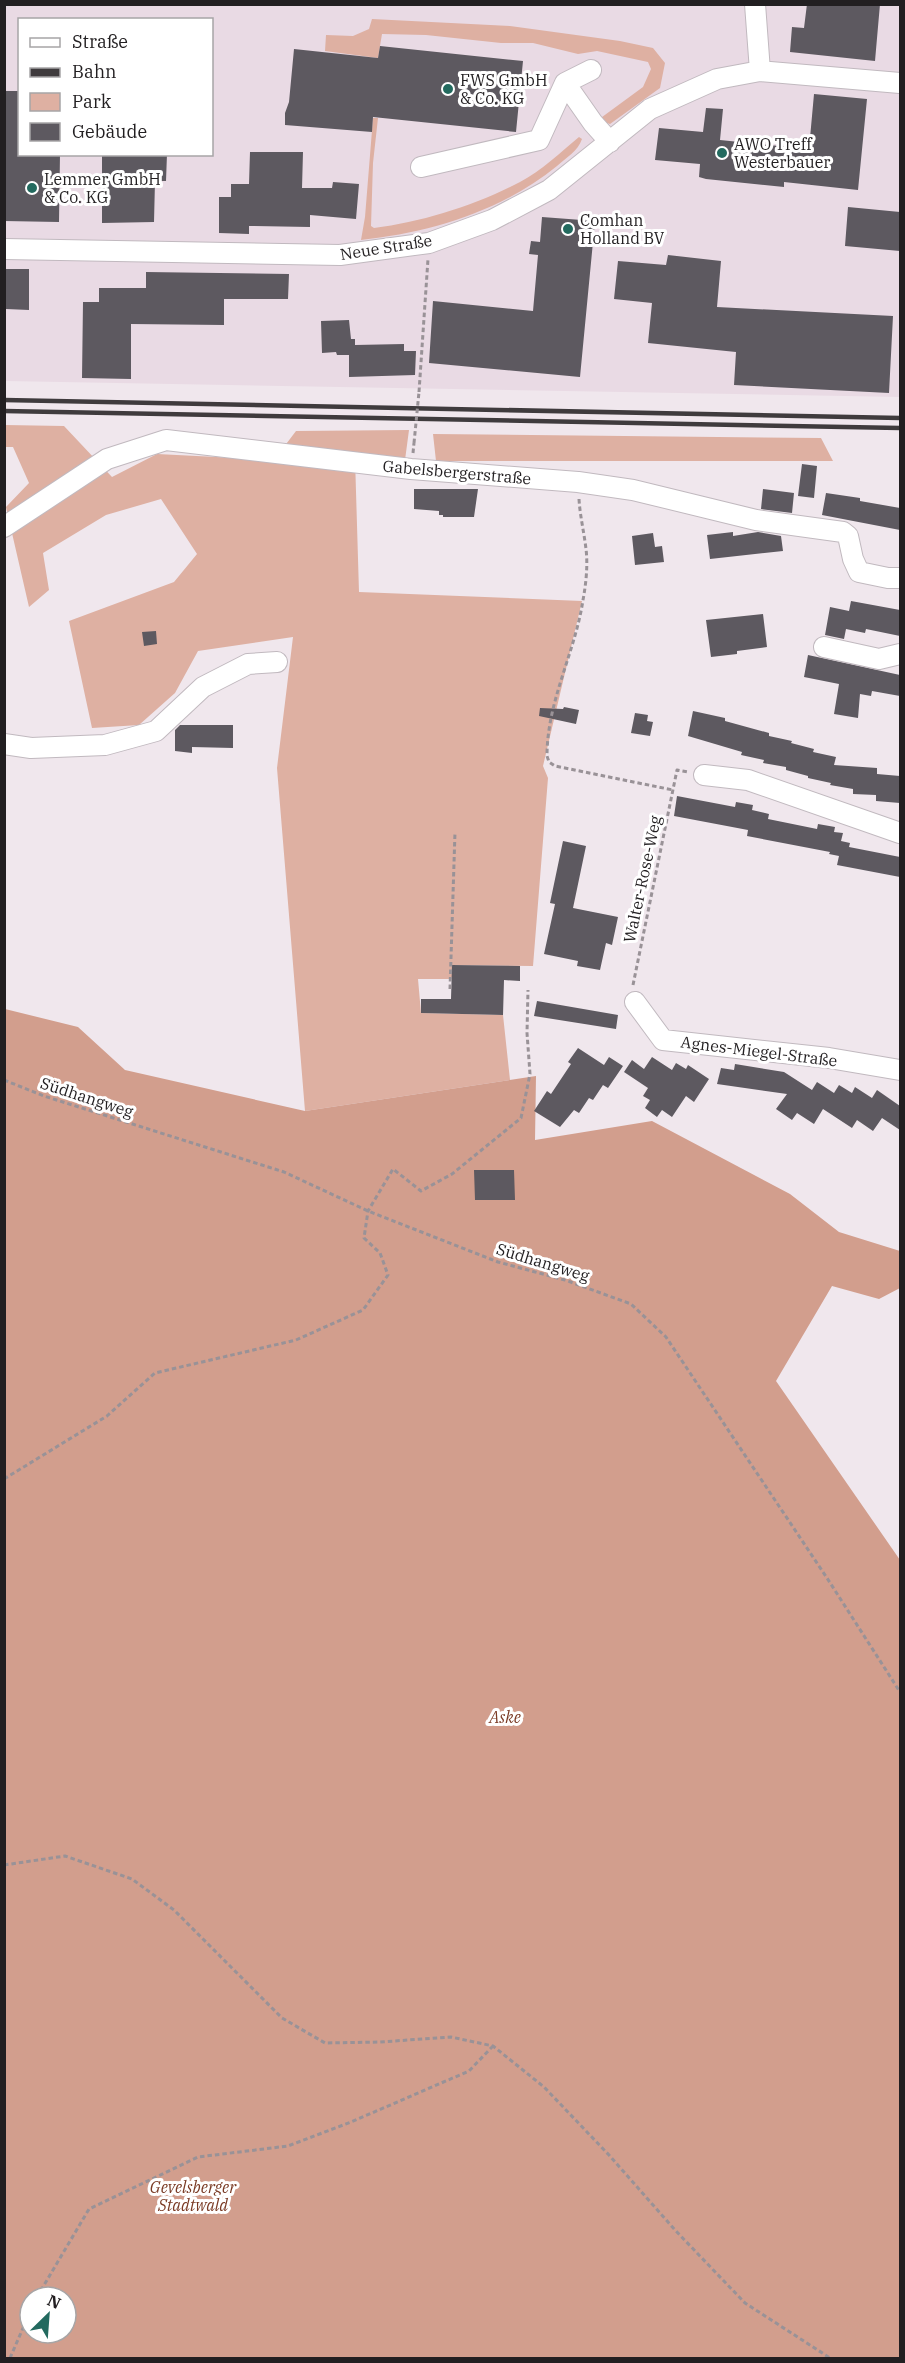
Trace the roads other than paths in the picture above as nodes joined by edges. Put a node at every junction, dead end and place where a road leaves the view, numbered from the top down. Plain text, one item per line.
1 (755, 4) edge
2 (591, 70) dead end
3 (760, 71) junction
4 (565, 83) junction
5 (900, 83) edge
6 (610, 142) junction
7 (421, 167) dead end
8 (4, 249) edge
9 (4, 527) edge
10 (900, 578) edge
11 (824, 647) dead end
12 (900, 654) edge
13 (277, 662) dead end
14 (4, 744) edge
15 (704, 775) dead end
16 (900, 832) edge
17 (633, 996) road end
18 (900, 1070) edge

1 - 3 street
2 - 4 street
3 - 5 street, Neue Straße
3 - 6 street, Neue Straße
4 - 6 street
4 - 7 street
6 - 8 street, Neue Straße
9 - 10 street, Gabelsbergerstraße
11 - 12 street
13 - 14 street
15 - 16 street
17 - 18 street, Agnes-Miegel-Straße

